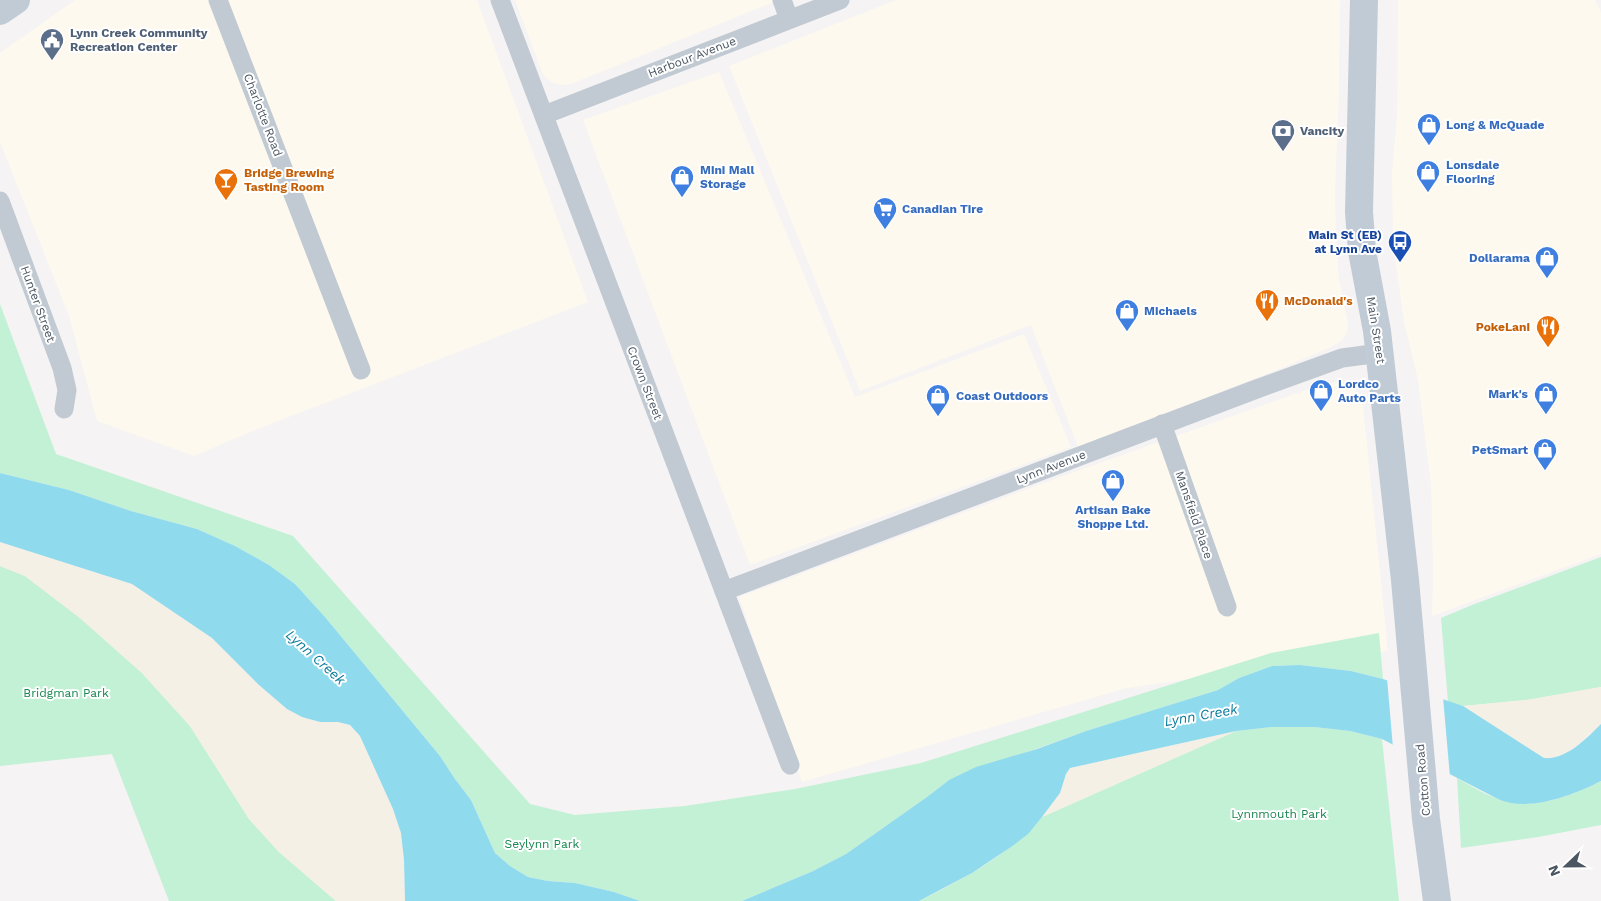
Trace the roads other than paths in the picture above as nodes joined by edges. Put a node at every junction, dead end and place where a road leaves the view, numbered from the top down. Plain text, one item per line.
1 (16, 0) edge
2 (218, 0) edge
3 (500, 0) edge
4 (782, 0) edge
5 (840, 0) edge
6 (1364, 0) edge
7 (0, 11) edge
8 (790, 19) junction
9 (544, 115) junction
10 (0, 201) edge
11 (1380, 353) junction
12 (361, 370) dead end
13 (64, 409) dead end
14 (1162, 424) junction
15 (724, 591) junction
16 (1226, 607) dead end
17 (1412, 659) joint
18 (790, 765) dead end
19 (1437, 901) edge

1 - 7 main road
2 - 12 street, Charlotte Road
3 - 9 street, Crown Street
4 - 8 street
5 - 8 street, Harbour Avenue
6 - 11 main road, Main Street
8 - 9 street, Harbour Avenue
9 - 15 street, Crown Street
10 - 13 street, Hunter Street
11 - 14 street, Lynn Avenue
11 - 17 main road, Main Street
14 - 15 street, Lynn Avenue
14 - 16 street, Mansfield Place
15 - 18 street, Crown Street
17 - 19 main road, Cotton Road

